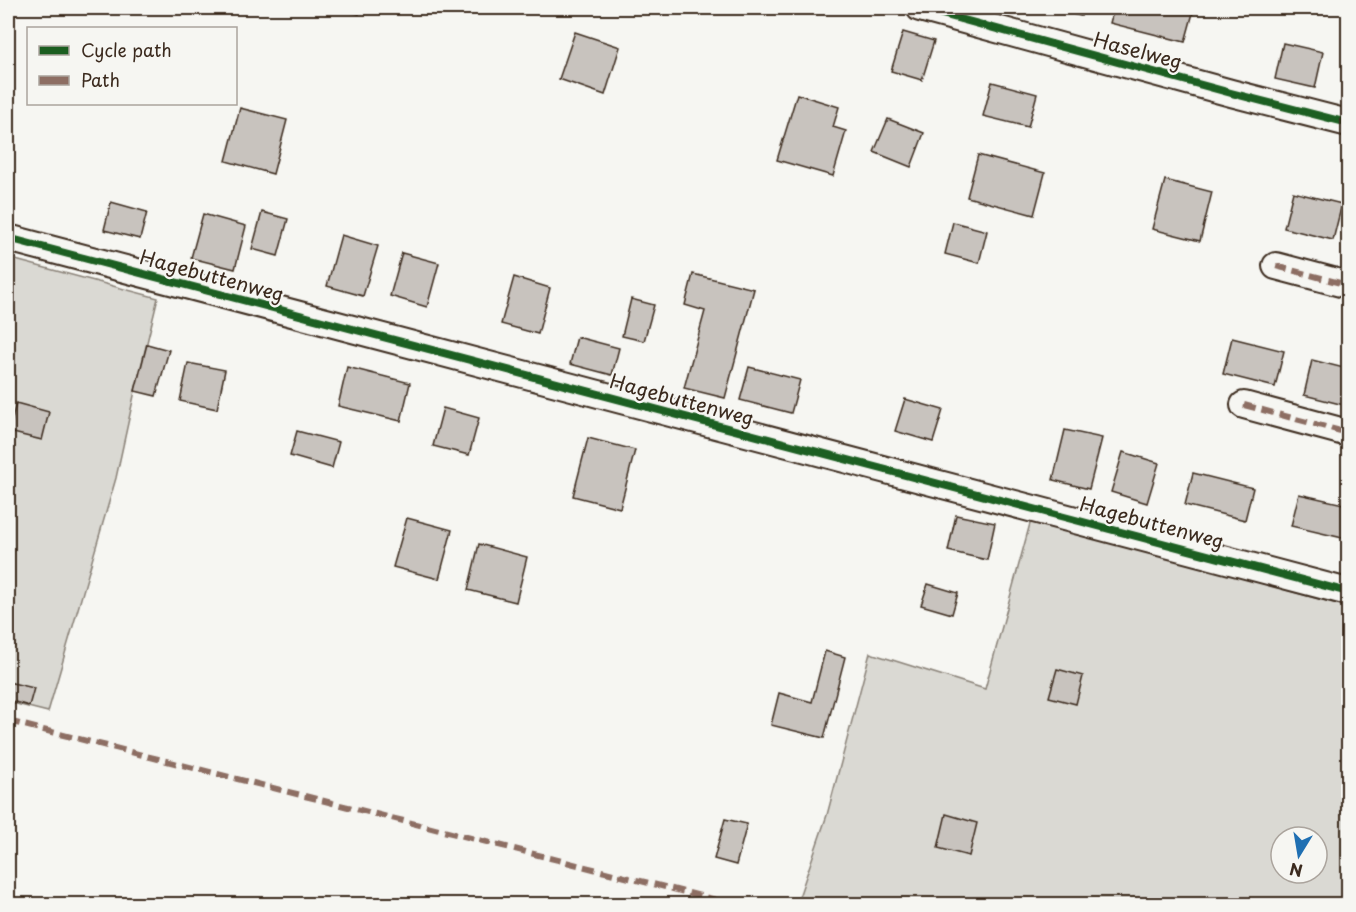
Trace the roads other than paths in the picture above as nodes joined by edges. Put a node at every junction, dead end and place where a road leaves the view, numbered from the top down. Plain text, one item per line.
1 (920, 8) edge
2 (1348, 123) edge
3 (8, 238) edge
4 (1276, 266) dead end
5 (1348, 285) edge
6 (1244, 405) dead end
7 (1348, 433) edge
8 (1348, 592) edge

1 - 2 street, Haselweg
3 - 8 street, Hagebuttenweg
4 - 5 street
6 - 7 street

